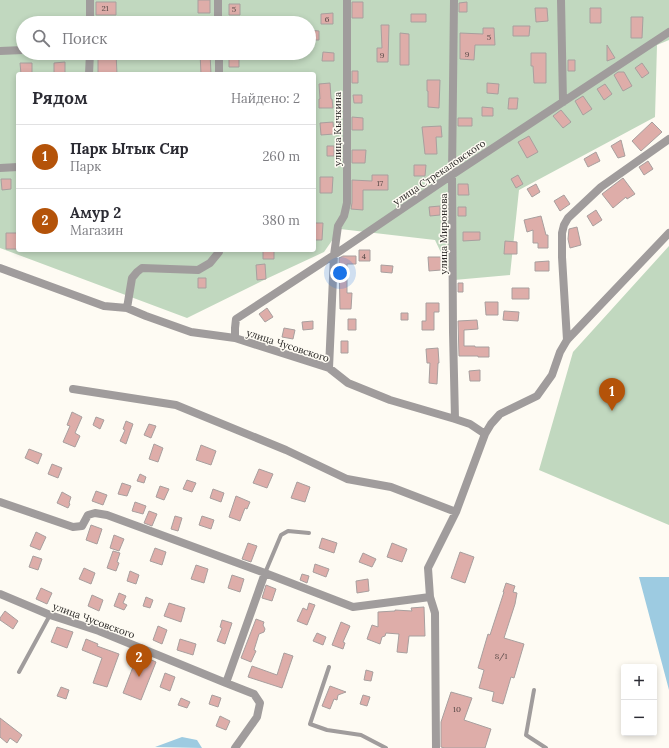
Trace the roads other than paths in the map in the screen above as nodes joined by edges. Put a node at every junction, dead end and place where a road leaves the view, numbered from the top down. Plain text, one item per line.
1 (90, 0) edge
2 (218, 0) edge
3 (347, 0) edge
4 (454, 0) edge
5 (561, 0) edge
6 (90, 16) edge
7 (218, 16) edge
8 (669, 32) edge
9 (16, 50) edge
10 (0, 51) edge
11 (90, 60) edge
12 (219, 60) edge
13 (90, 72) edge
14 (219, 72) edge
15 (563, 102) junction
16 (669, 139) edge
17 (16, 167) edge
18 (0, 168) edge
19 (452, 175) junction
20 (669, 234) edge
21 (219, 252) edge
22 (334, 255) junction
23 (0, 268) edge
24 (127, 308) junction
25 (235, 338) junction
26 (567, 340) junction
27 (329, 368) junction
28 (73, 389) dead end
29 (455, 419) junction
30 (485, 434) junction
31 (0, 502) edge
32 (456, 512) junction
33 (309, 533) dead end
34 (265, 573) junction
35 (0, 594) edge
36 (430, 597) junction
37 (50, 615) junction
38 (329, 667) dead end
39 (19, 672) dead end
40 (226, 683) junction
41 (534, 690) dead end
42 (235, 748) edge
43 (386, 748) edge
44 (436, 748) edge
45 (546, 748) edge

1 - 6 street
2 - 7 street
3 - 22 street, улица Кычкина
4 - 19 street, улица Миронова
5 - 15 street
8 - 15 street, улица Стрекаловского
9 - 10 street
11 - 13 street
12 - 14 street
15 - 19 street, улица Стрекаловского
16 - 26 street
17 - 18 street
19 - 22 street, улица Стрекаловского
19 - 29 street, улица Миронова
20 - 26 street
21 - 24 street
22 - 25 street, улица Стрекаловского
22 - 27 street, улица Кычкина
23 - 24 street, улица Чусовского
24 - 25 street, улица Чусовского
25 - 27 street, улица Чусовского
26 - 30 street
27 - 29 street, улица Чусовского
28 - 32 street
29 - 30 street, улица Чусовского
30 - 32 street
31 - 34 street
32 - 36 street
33 - 34 lane
34 - 36 street
34 - 40 street
35 - 37 street, улица Чусовского
36 - 44 street
37 - 39 lane
37 - 40 street, улица Чусовского
38 - 43 lane
40 - 42 street, улица Чусовского
41 - 45 lane

